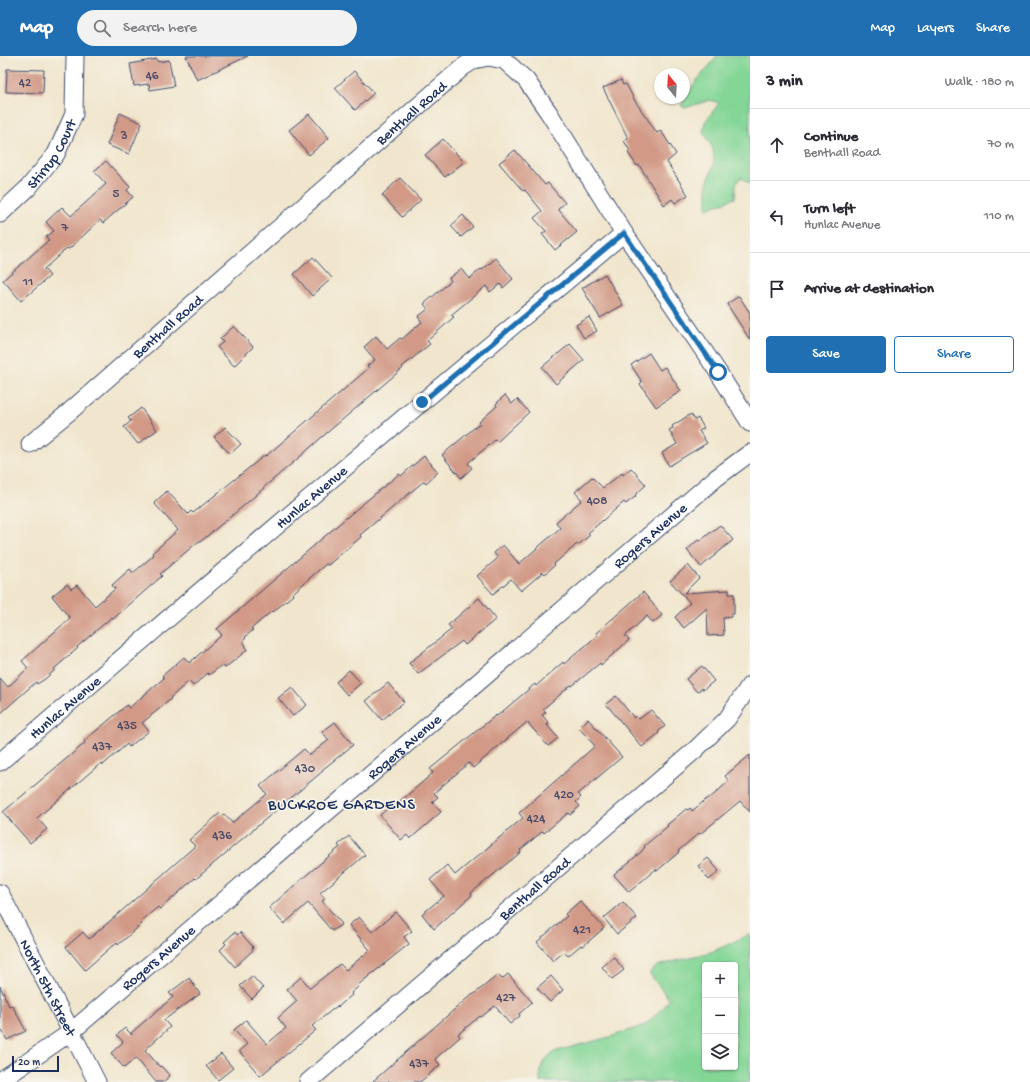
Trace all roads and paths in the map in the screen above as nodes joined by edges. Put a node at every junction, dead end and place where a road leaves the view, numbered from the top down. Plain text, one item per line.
1 (74, 56) edge
2 (0, 214) edge
3 (624, 233) junction
4 (750, 423) edge
5 (30, 444) dead end
6 (750, 453) edge
7 (750, 685) edge
8 (0, 762) edge
9 (0, 893) edge
10 (70, 1032) junction
11 (0, 1081) edge
12 (97, 1082) edge
13 (308, 1082) edge

1 - 2 street, Stirrup Court
3 - 4 street, Benthall Road
3 - 5 street, Benthall Road
3 - 8 street, Hunlac Avenue
6 - 10 street, Rogers Avenue
7 - 13 street, Benthall Road
9 - 10 street, North 5th Street
10 - 11 street, Rogers Avenue
10 - 12 street, North 5th Street

